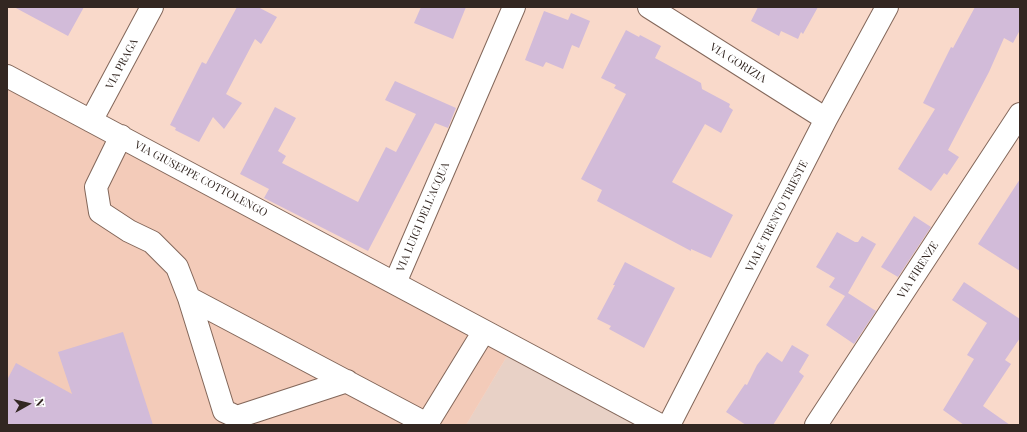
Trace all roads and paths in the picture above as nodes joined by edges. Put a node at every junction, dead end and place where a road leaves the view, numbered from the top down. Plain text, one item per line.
1 (152, 7) edge
2 (514, 7) edge
3 (649, 7) edge
4 (887, 7) edge
5 (7, 76) edge
6 (1020, 114) edge
7 (826, 120) junction
8 (91, 121) junction
9 (120, 136) junction
10 (395, 283) junction
11 (189, 298) junction
12 (484, 331) junction
13 (347, 381) junction
14 (427, 424) edge
15 (660, 425) edge
16 (669, 425) edge
17 (816, 425) edge

1 - 8 street, VIA PRAGA
2 - 10 street, VIA LUIGI DELL'ACQUA
3 - 7 street, VIA GORIZIA
4 - 7 street, VIALE TRENTO TRIESTE
5 - 8 street, VIA GIUSEPPE COTTOLENGO
6 - 17 street, VIA FIRENZE
7 - 16 street, VIALE TRENTO TRIESTE
8 - 9 street, VIA GIUSEPPE COTTOLENGO
9 - 10 street, VIA GIUSEPPE COTTOLENGO
9 - 11 street
10 - 12 street, VIA LUIGI DELL'ACQUA
11 - 13 street
11 - 13 street
12 - 14 street
12 - 15 street, VIA LUIGI DELL'ACQUA
13 - 14 street

